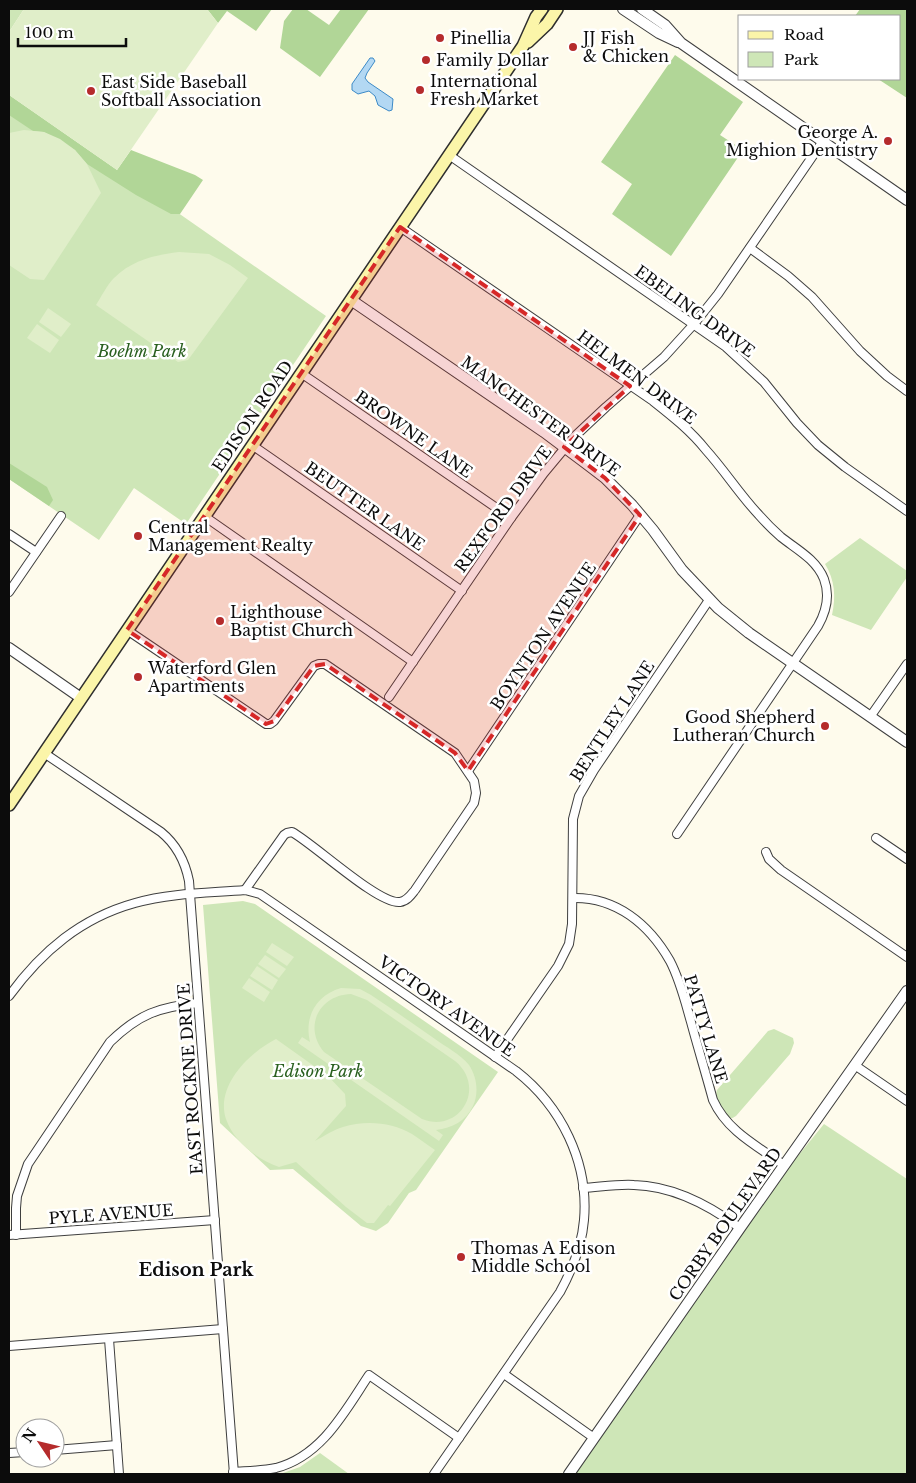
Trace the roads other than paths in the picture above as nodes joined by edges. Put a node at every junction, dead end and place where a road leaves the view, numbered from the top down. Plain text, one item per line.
1 (542, 9) edge
2 (557, 9) edge
3 (623, 9) edge
4 (642, 9) edge
5 (682, 43) junction
6 (523, 46) junction
7 (823, 141) junction
8 (449, 155) junction
9 (907, 200) edge
10 (400, 227) junction
11 (750, 248) junction
12 (351, 300) junction
13 (694, 324) junction
14 (301, 373) junction
15 (630, 386) junction
16 (907, 391) edge
17 (252, 445) junction
18 (565, 448) junction
19 (907, 511) edge
20 (640, 515) junction
21 (61, 516) dead end
22 (204, 516) junction
23 (511, 518) junction
24 (9, 534) edge
25 (36, 552) junction
26 (462, 591) junction
27 (9, 592) edge
28 (709, 600) junction
29 (127, 630) junction
30 (9, 648) edge
31 (413, 662) junction
32 (792, 663) junction
33 (907, 664) edge
34 (389, 697) dead end
35 (81, 698) junction
36 (870, 717) junction
37 (907, 742) edge
38 (44, 753) junction
39 (468, 771) junction
40 (9, 805) edge
41 (677, 834) dead end
42 (876, 838) dead end
43 (766, 852) dead end
44 (907, 859) edge
45 (245, 890) junction
46 (190, 894) junction
47 (573, 898) junction
48 (907, 957) edge
49 (907, 991) edge
50 (9, 996) edge
51 (198, 1003) junction
52 (495, 1057) junction
53 (856, 1066) junction
54 (907, 1101) edge
55 (784, 1165) junction
56 (583, 1188) junction
57 (215, 1220) junction
58 (740, 1228) junction
59 (12, 1235) edge
60 (223, 1329) junction
61 (110, 1338) junction
62 (9, 1346) edge
63 (504, 1374) junction
64 (459, 1438) junction
65 (594, 1438) junction
66 (117, 1445) junction
67 (65, 1449) edge
68 (234, 1473) edge
69 (120, 1474) edge
70 (434, 1474) edge
71 (569, 1474) edge

1 - 6 main road, EDISON ROAD
2 - 6 main road, EDISON ROAD
3 - 5 street
4 - 5 street
5 - 7 street
6 - 8 main road, EDISON ROAD
7 - 9 street
7 - 11 street, REXFORD DRIVE
8 - 10 main road, EDISON ROAD
8 - 13 street, EBELING DRIVE
10 - 12 main road, EDISON ROAD
10 - 15 street, HELMEN DRIVE
11 - 13 street, REXFORD DRIVE
11 - 16 street
12 - 14 main road, EDISON ROAD
12 - 18 street, MANCHESTER DRIVE
13 - 15 street, REXFORD DRIVE
13 - 19 street, EBELING DRIVE
14 - 17 main road, EDISON ROAD
14 - 23 street, BROWNE LANE
15 - 18 street, REXFORD DRIVE
15 - 32 street, HELMEN DRIVE
17 - 22 main road, EDISON ROAD
17 - 26 street, BEUTTER LANE
18 - 20 street, MANCHESTER DRIVE
18 - 23 street, REXFORD DRIVE
20 - 28 street, MANCHESTER DRIVE
20 - 39 street, BOYNTON AVENUE
21 - 25 street
22 - 29 main road, EDISON ROAD
22 - 31 street
23 - 26 street, REXFORD DRIVE
24 - 25 street
25 - 27 street
26 - 31 street, REXFORD DRIVE
28 - 32 street, MANCHESTER DRIVE
28 - 47 street, BENTLEY LANE
29 - 35 main road, EDISON ROAD
29 - 39 street
30 - 35 street
31 - 34 street, REXFORD DRIVE
32 - 36 street, MANCHESTER DRIVE
32 - 41 street, HELMEN DRIVE
33 - 36 street
35 - 38 main road, EDISON ROAD
36 - 37 street, MANCHESTER DRIVE
38 - 40 main road, EDISON ROAD
38 - 46 street, EAST ROCKNE DRIVE
39 - 45 street
42 - 44 street
43 - 48 street
45 - 46 street
45 - 52 street, VICTORY AVENUE
46 - 50 street
46 - 51 street, EAST ROCKNE DRIVE
47 - 52 street, BENTLEY LANE
47 - 55 street, PATTY LANE
49 - 53 street, CORBY BOULEVARD
51 - 57 street, EAST ROCKNE DRIVE
51 - 59 street
52 - 56 street, VICTORY AVENUE
53 - 54 street
53 - 55 street, CORBY BOULEVARD
55 - 58 street, CORBY BOULEVARD
56 - 58 street
56 - 63 street, VICTORY AVENUE
57 - 59 street, PYLE AVENUE
57 - 60 street, EAST ROCKNE DRIVE
58 - 65 street, CORBY BOULEVARD
60 - 61 street
60 - 68 street, EAST ROCKNE DRIVE
61 - 62 street
61 - 66 street
63 - 64 street, VICTORY AVENUE
63 - 65 street
64 - 68 street
64 - 70 street, VICTORY AVENUE
65 - 71 street, CORBY BOULEVARD
66 - 67 street
66 - 69 street

